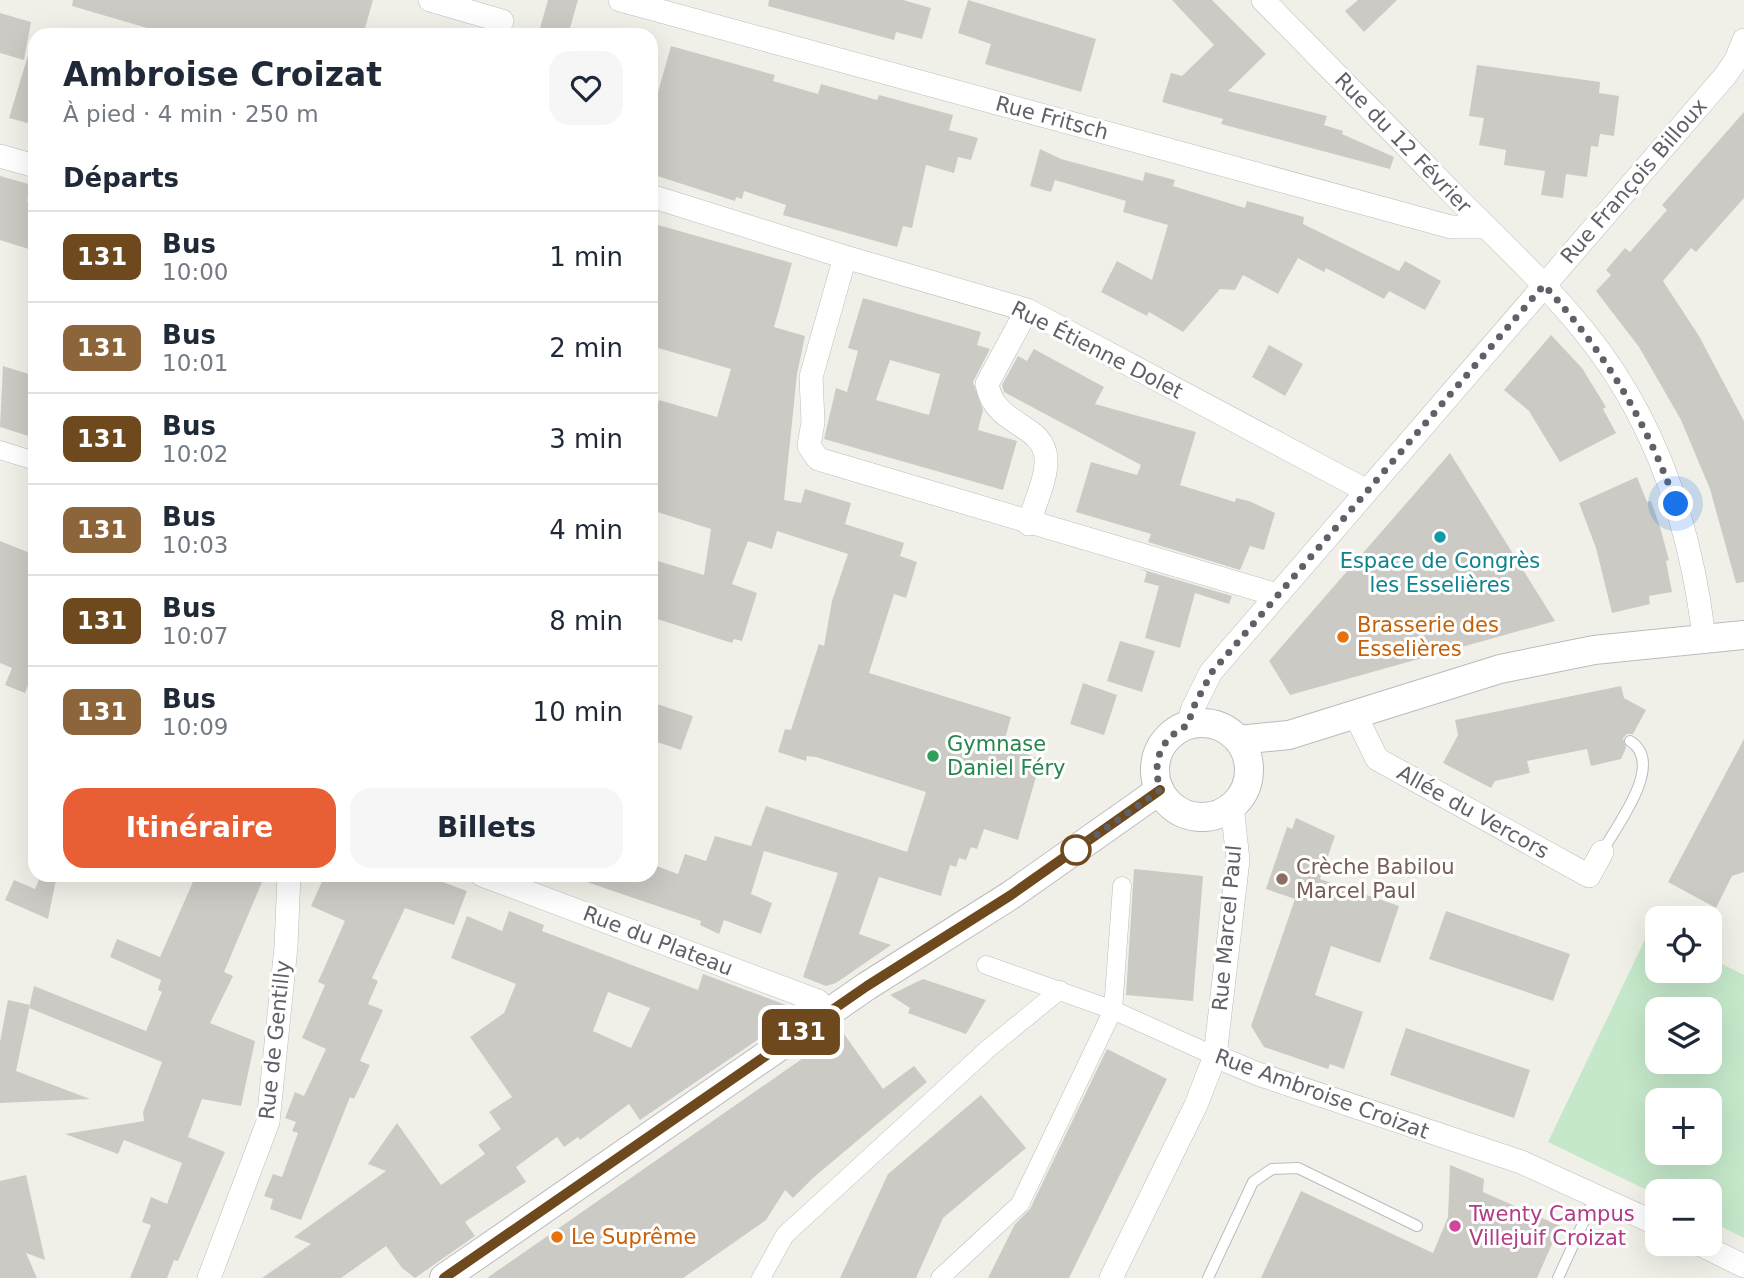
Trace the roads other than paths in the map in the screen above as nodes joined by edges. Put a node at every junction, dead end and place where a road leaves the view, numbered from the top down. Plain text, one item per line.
1 (430, 0) edge
2 (620, 0) edge
3 (1263, 0) edge
4 (503, 19) edge
5 (1740, 50) edge
6 (0, 156) edge
7 (28, 164) edge
8 (658, 197) edge
9 (1486, 227) junction
10 (845, 257) junction
11 (1544, 285) junction
12 (1027, 310) junction
13 (0, 450) edge
14 (28, 459) edge
15 (1367, 491) junction
16 (1029, 524) junction
17 (1277, 595) junction
18 (1744, 635) edge
19 (1704, 638) junction
20 (1355, 714) junction
21 (1188, 725) junction
22 (1289, 735) junction
23 (1238, 740) junction
24 (1630, 741) dead end
25 (1250, 776) junction
26 (1160, 790) junction
27 (1232, 806) junction
28 (1602, 852) joint
29 (289, 882) edge
30 (501, 882) edge
31 (1122, 886) dead end
32 (986, 965) dead end
33 (1060, 990) junction
34 (1113, 1010) junction
35 (827, 1014) junction
36 (1215, 1056) junction
37 (1595, 1195) junction
38 (1645, 1218) edge
39 (1417, 1226) dead end
40 (1722, 1255) edge
41 (1744, 1266) edge
42 (461, 1273) edge
43 (209, 1278) edge
44 (761, 1278) edge
45 (940, 1278) edge
46 (1111, 1278) edge
47 (1208, 1278) edge
48 (1558, 1278) edge

1 - 4 street
2 - 9 street, Rue Fritsch
3 - 9 street, Rue du 12 Février
5 - 11 street, Rue François Billoux
6 - 7 street
8 - 10 street, Rue Étienne Dolet
9 - 11 street, Rue du 12 Février
10 - 12 street, Rue Étienne Dolet
10 - 16 street
11 - 15 street, Rue François Billoux
11 - 19 street, Rue du 12 Février
12 - 15 street, Rue Étienne Dolet
12 - 16 street
13 - 14 street
15 - 17 street, Rue François Billoux
16 - 17 street
17 - 21 street, Rue François Billoux
18 - 19 street
19 - 20 street
20 - 22 street
20 - 28 street, Allée du Vercors
21 - 23 street
21 - 26 street
22 - 23 street
22 - 25 street
23 - 25 street
24 - 28 lane
25 - 27 street
26 - 27 street
26 - 35 street
27 - 36 street, Rue Marcel Paul
29 - 43 street, Rue de Gentilly
30 - 35 street, Rue du Plateau
31 - 34 street
32 - 33 street, Rue Ambroise Croizat
33 - 34 street, Rue Ambroise Croizat
33 - 44 street
34 - 36 street, Rue Ambroise Croizat
34 - 45 street
35 - 42 street
36 - 37 street, Rue Ambroise Croizat
36 - 46 street, Rue Marcel Paul
37 - 38 street, Rue Ambroise Croizat
37 - 48 lane
39 - 47 lane
40 - 41 street

